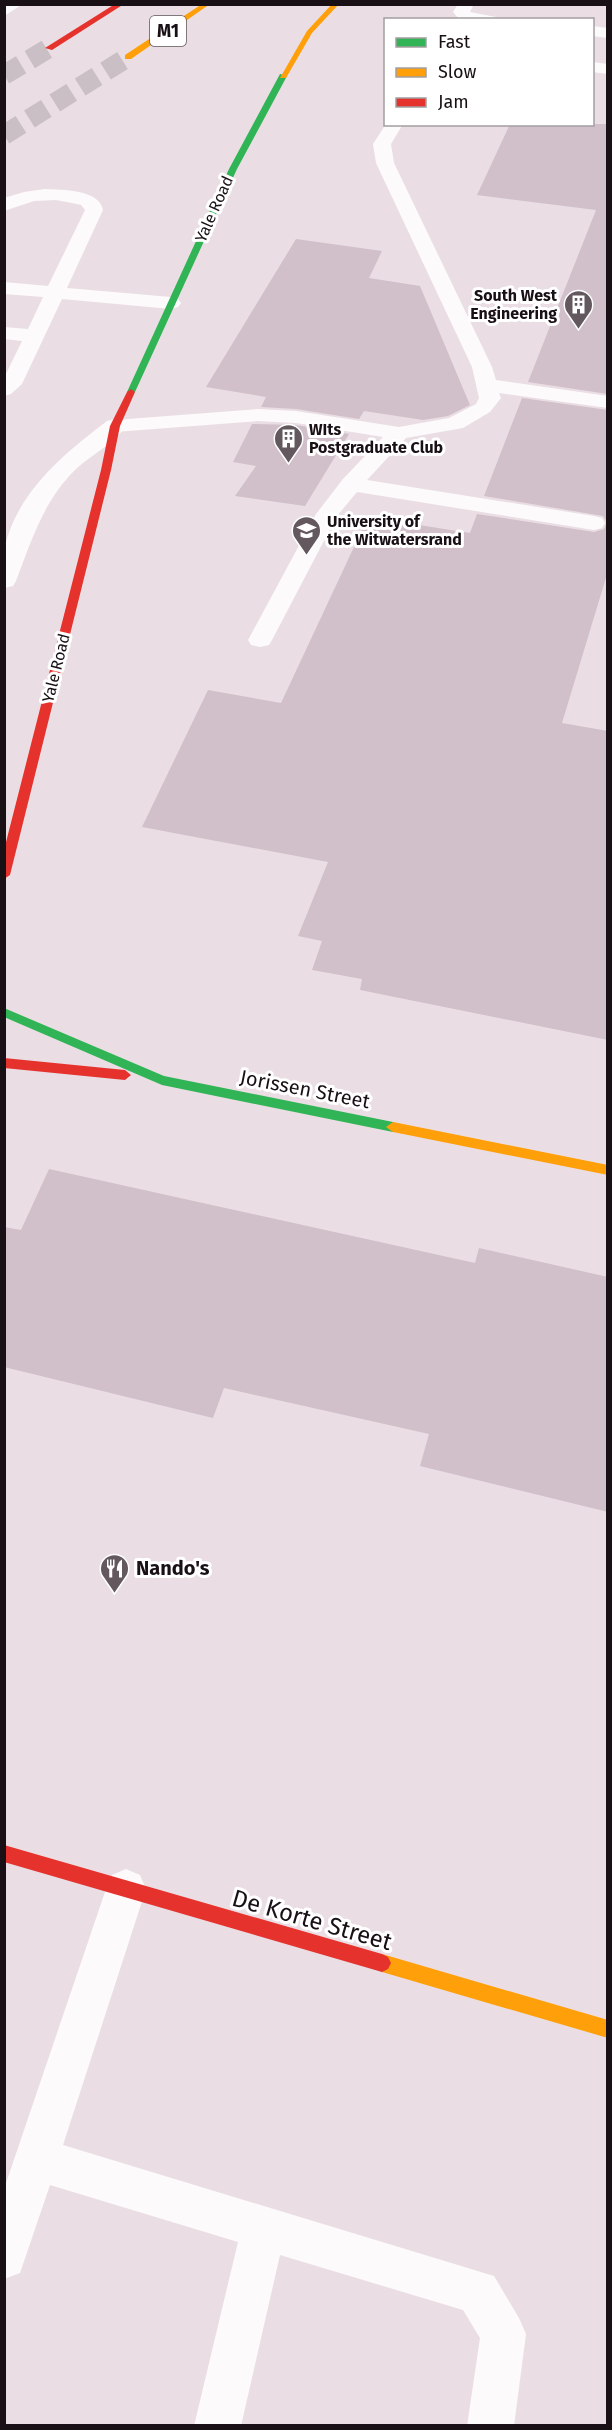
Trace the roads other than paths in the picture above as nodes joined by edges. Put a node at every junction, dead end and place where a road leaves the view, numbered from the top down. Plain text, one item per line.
1 (15, 4) edge
2 (121, 4) edge
3 (207, 4) edge
4 (336, 4) edge
5 (466, 4) edge
6 (4, 11) edge
7 (478, 18) edge
8 (49, 48) tunnel mouth
9 (128, 57) tunnel mouth
10 (394, 126) edge
11 (4, 206) edge
12 (4, 288) edge
13 (56, 292) junction
14 (171, 303) junction
15 (4, 333) edge
16 (34, 336) junction
17 (488, 385) junction
18 (4, 390) edge
19 (608, 402) edge
20 (115, 426) junction
21 (399, 433) junction
22 (351, 484) junction
23 (594, 523) dead end
24 (4, 581) edge
25 (260, 640) dead end
26 (4, 875) edge
27 (4, 1012) edge
28 (4, 1063) edge
29 (162, 1080) junction
30 (608, 1170) edge
31 (4, 1853) edge
32 (126, 1889) junction
33 (608, 2029) edge
34 (37, 2159) junction
35 (264, 2228) junction
36 (4, 2257) edge
37 (217, 2426) edge
38 (490, 2426) edge

1 - 6 lane
2 - 8 main road
3 - 9 main road, M1
4 - 14 main road, Yale Road
5 - 7 lane
10 - 17 lane
11 - 13 lane
12 - 13 lane
13 - 14 lane
13 - 16 lane
14 - 20 main road, Yale Road
15 - 16 lane
16 - 18 lane
17 - 19 lane
17 - 21 lane
20 - 21 lane
20 - 24 street, Yale Road
20 - 26 main road, Yale Road
21 - 22 lane
22 - 23 lane
22 - 25 lane
27 - 29 main road, Jorissen Street
28 - 29 main road
29 - 30 main road, Jorissen Street
31 - 32 main road, De Korte Street
32 - 33 main road, De Korte Street
32 - 34 lane
34 - 35 lane
34 - 36 lane
35 - 37 lane
35 - 38 lane

